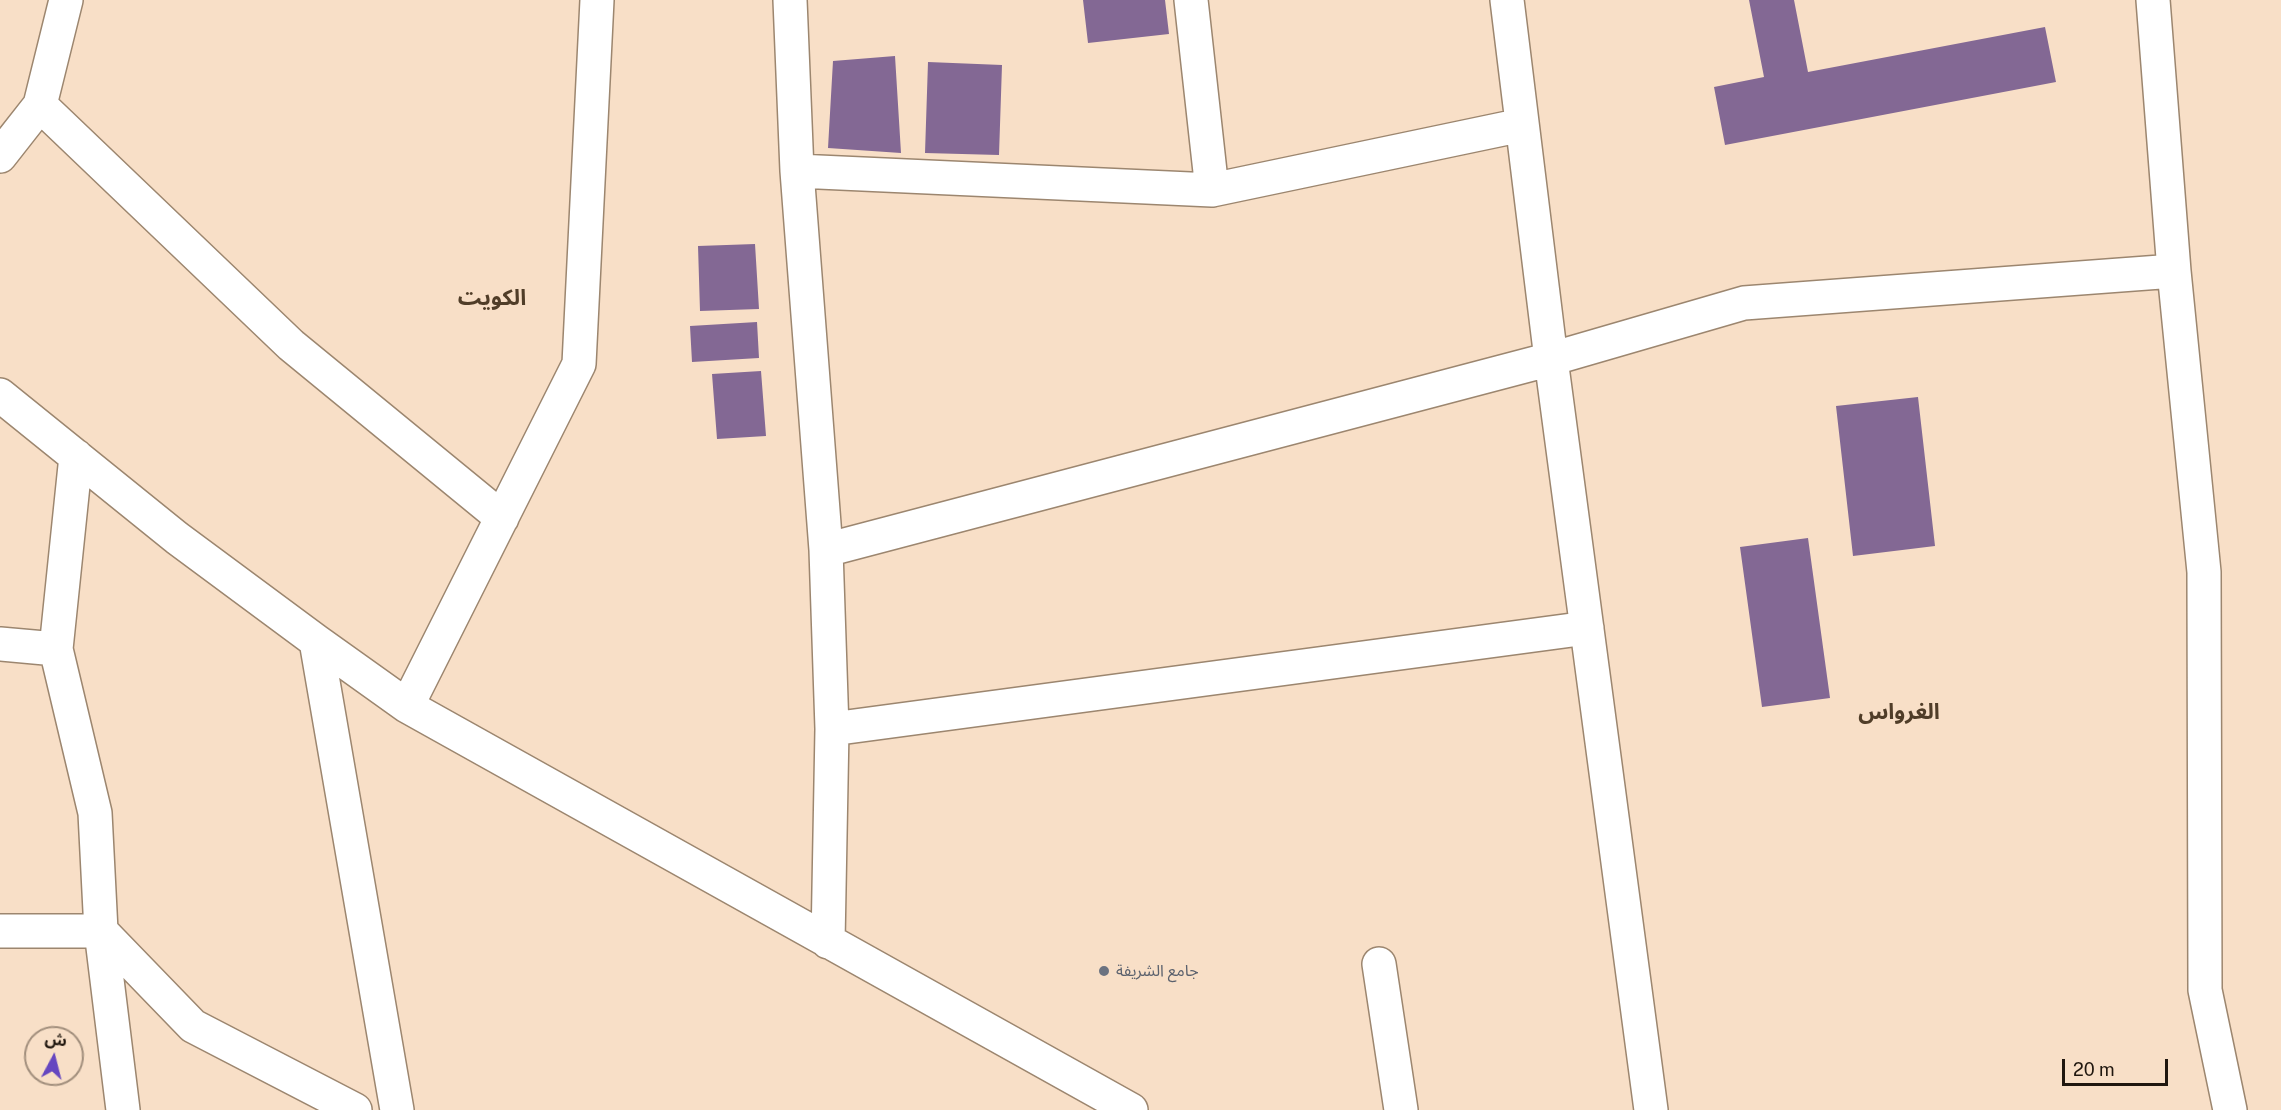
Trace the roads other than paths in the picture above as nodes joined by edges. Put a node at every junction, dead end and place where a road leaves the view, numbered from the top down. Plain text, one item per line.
1 (66, 0) edge
2 (597, 0) edge
3 (790, 0) edge
4 (1191, 0) edge
5 (1507, 0) edge
6 (2153, 0) edge
7 (40, 105) junction
8 (1522, 125) junction
9 (0, 156) edge
10 (797, 171) junction
11 (1212, 190) junction
12 (2174, 271) junction
13 (1551, 359) junction
14 (0, 394) edge
15 (76, 456) junction
16 (502, 518) junction
17 (826, 550) junction
18 (1587, 628) junction
19 (315, 641) junction
20 (0, 644) edge
21 (56, 649) junction
22 (407, 706) junction
23 (832, 729) junction
24 (0, 931) edge
25 (101, 931) junction
26 (828, 942) junction
27 (1379, 964) dead end
28 (123, 1110) edge
29 (355, 1110) edge
30 (397, 1110) edge
31 (1131, 1110) edge
32 (1401, 1110) edge
33 (1651, 1110) edge
34 (2230, 1110) edge

1 - 7 street
2 - 16 street
3 - 10 street
4 - 11 street
5 - 8 street
6 - 12 street
7 - 9 street
7 - 16 street
8 - 11 street
8 - 13 street
10 - 11 street
10 - 17 street
12 - 13 street
12 - 34 street
13 - 17 street
13 - 18 street
14 - 15 street
15 - 19 street
15 - 21 street
16 - 22 street
17 - 23 street
18 - 23 street
18 - 33 street
19 - 22 street
19 - 30 street
20 - 21 street
21 - 25 street
22 - 26 street
23 - 26 street
24 - 25 street
25 - 28 street
25 - 29 street
26 - 31 street
27 - 32 street

